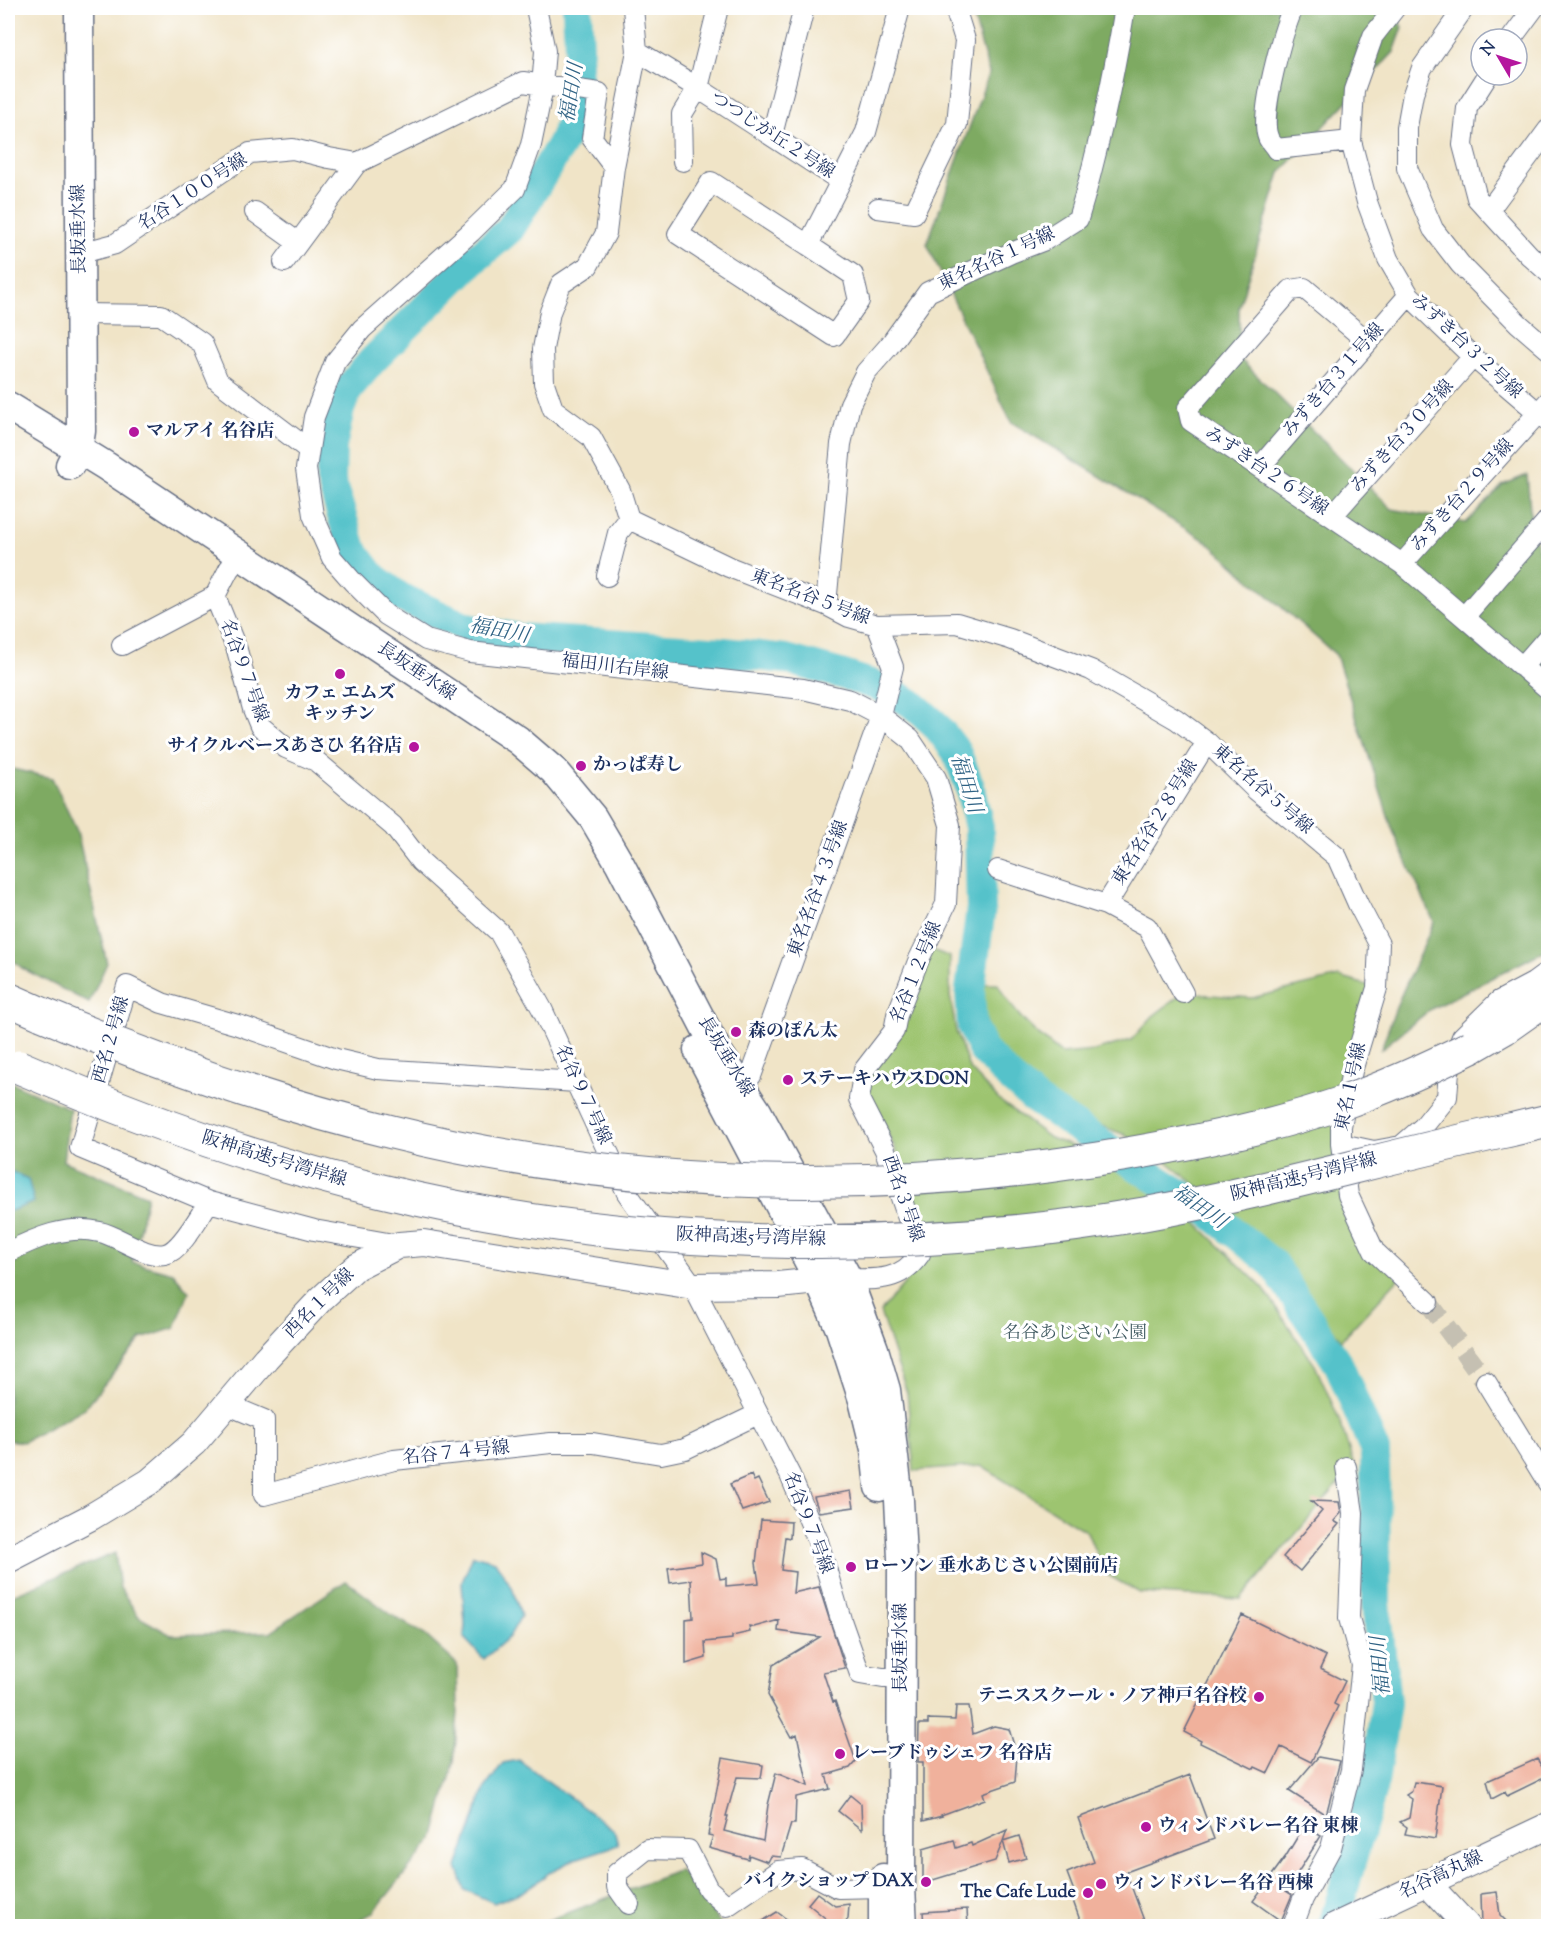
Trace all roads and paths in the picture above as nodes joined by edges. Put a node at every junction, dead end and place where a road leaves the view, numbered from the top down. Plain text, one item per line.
1 (79, 8) edge
2 (536, 8) edge
3 (633, 8) edge
4 (718, 8) edge
5 (804, 8) edge
6 (900, 8) edge
7 (955, 8) edge
8 (1125, 8) edge
9 (1293, 8) edge
10 (1395, 8) edge
11 (1464, 8) edge
12 (1534, 8) edge
13 (1520, 27) edge
14 (637, 51) junction
15 (542, 85) junction
16 (1480, 87) edge
17 (698, 88) junction
18 (1548, 129) edge
19 (772, 135) junction
20 (1351, 141) junction
21 (683, 162) dead end
22 (357, 163) junction
23 (614, 167) junction
24 (841, 181) junction
25 (878, 208) dead end
26 (1489, 210) junction
27 (255, 212) dead end
28 (297, 242) junction
29 (808, 244) junction
30 (81, 253) junction
31 (284, 262) dead end
32 (1547, 267) edge
33 (1409, 295) junction
34 (81, 314) junction
35 (1367, 341) junction
36 (1548, 349) edge
37 (1473, 357) junction
38 (8, 406) edge
39 (1545, 412) edge
40 (8, 427) edge
41 (309, 450) junction
42 (74, 457) junction
43 (1260, 467) junction
44 (1332, 516) junction
45 (629, 519) junction
46 (1548, 520) edge
47 (235, 562) junction
48 (1402, 564) junction
49 (607, 576) dead end
50 (215, 596) junction
51 (826, 605) junction
52 (1464, 617) junction
53 (877, 625) junction
54 (1548, 637) edge
55 (122, 645) dead end
56 (1522, 667) junction
57 (1548, 689) edge
58 (881, 716) junction
59 (1207, 742) junction
60 (998, 870) dead end
61 (946, 904) joint
62 (1106, 904) junction
63 (1548, 972) edge
64 (1377, 988) joint
65 (1183, 993) dead end
66 (1548, 998) edge
67 (8, 999) edge
68 (13, 1065) edge
69 (576, 1082) junction
70 (729, 1089) junction
71 (1548, 1121) edge
72 (878, 1137) joint
73 (1341, 1144) junction
74 (208, 1202) junction
75 (399, 1245) junction
76 (8, 1252) edge
77 (848, 1279) junction
78 (819, 1281) junction
79 (693, 1286) junction
80 (1428, 1302) tunnel mouth
81 (1486, 1382) tunnel mouth
82 (226, 1404) junction
83 (758, 1414) junction
84 (1346, 1467) dead end
85 (1548, 1483) edge
86 (8, 1560) edge
87 (892, 1678) junction
88 (1548, 1826) edge
89 (1426, 1882) junction
90 (883, 1887) junction
91 (629, 1904) dead end
92 (883, 1926) edge
93 (903, 1926) edge
94 (1293, 1926) edge
95 (1335, 1926) edge
96 (1467, 1926) edge

1 - 30 main road, 長坂垂水線
2 - 15 street, 福田川右岸線
3 - 14 street
4 - 17 street
5 - 19 street
6 - 24 street, つつじが丘２号線
7 - 25 street
8 - 51 street, 東名名谷１号線
9 - 20 street
10 - 20 street, みずき台３２号線
11 - 36 street
12 - 13 street
14 - 17 street, つつじが丘２号線
14 - 23 street
15 - 22 street
15 - 23 street
15 - 41 street, 福田川右岸線
16 - 26 street
17 - 19 street, つつじが丘２号線
17 - 21 street
18 - 26 street
19 - 24 street, つつじが丘２号線
20 - 33 street, みずき台３２号線
22 - 28 street
22 - 30 street, 名谷１００号線
23 - 45 street
24 - 29 street
26 - 32 street
27 - 28 street
28 - 31 street
29 - 29 street
30 - 34 main road, 長坂垂水線
33 - 35 street, みずき台３１号線
33 - 37 street, みずき台３２号線
34 - 41 street
34 - 42 main road, 長坂垂水線
35 - 43 street, みずき台３１号線
35 - 43 street, みずき台２６号線
37 - 39 street, みずき台３２号線
37 - 44 street, みずき台３０号線
38 - 42 main road, 長坂垂水線
39 - 48 street, みずき台２９号線
40 - 42 main road, 長坂垂水線
41 - 58 street, 福田川右岸線
42 - 47 main road, 長坂垂水線
43 - 44 street, みずき台２６号線
44 - 48 street, みずき台２６号線
45 - 49 street
45 - 51 street, 東名名谷５号線
46 - 52 street
47 - 50 street, 名谷９７号線
47 - 70 main road, 長坂垂水線
48 - 52 street, みずき台２６号線
50 - 55 street
50 - 69 street, 名谷９７号線
51 - 53 street, 東名名谷５号線
52 - 56 street, みずき台２６号線
53 - 58 street, 東名名谷４３号線
53 - 59 street, 東名名谷５号線
54 - 56 street
56 - 57 street, みずき台２６号線
58 - 61 street, 福田川右岸線
58 - 70 street, 東名名谷４３号線
59 - 62 street, 東名名谷２８号線
59 - 64 street, 東名名谷５号線
60 - 62 street
61 - 72 street, 名谷１２号線
62 - 65 street
63 - 73 street
64 - 73 street, 東名１号線
66 - 67 highway, bridge
68 - 71 highway, 阪神高速5号湾岸線, bridge
69 - 74 street, 西名２号線
69 - 79 street, 名谷９７号線
70 - 77 main road, 長坂垂水線
70 - 78 main road, 長坂垂水線
72 - 77 street, 西名３号線
73 - 80 street, 東名１号線
74 - 75 street, 西名２号線
74 - 76 street
75 - 79 street, 西名１号線
75 - 82 street, 西名１号線
77 - 78 street, 西名１号線
77 - 87 main road, 長坂垂水線
78 - 79 street, 西名１号線
78 - 87 main road, 長坂垂水線
79 - 83 street, 名谷９７号線
81 - 85 street
82 - 83 street, 名谷７４号線
82 - 86 street, 西名１号線
83 - 87 street, 名谷９７号線
84 - 94 street
87 - 90 main road, 長坂垂水線
87 - 93 main road, 長坂垂水線
88 - 89 street, 名谷高丸線
89 - 95 street, 名谷高丸線
89 - 96 street
90 - 91 street
90 - 92 main road, 長坂垂水線

